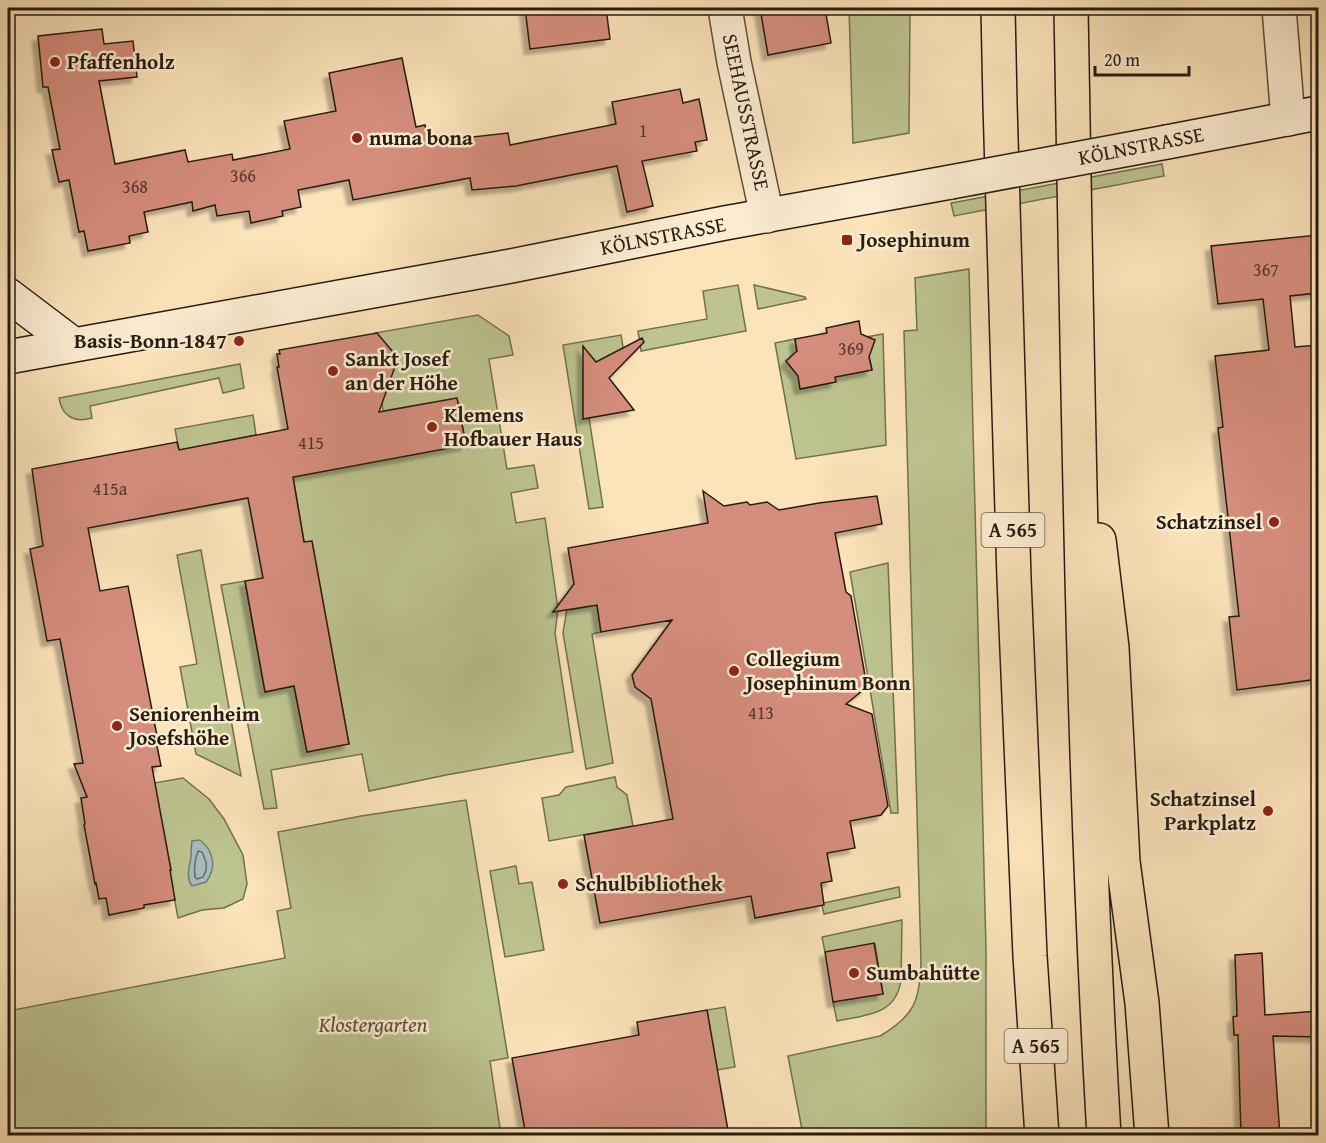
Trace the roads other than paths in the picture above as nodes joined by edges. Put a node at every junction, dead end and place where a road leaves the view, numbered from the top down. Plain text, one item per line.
1 (725, 8) edge
2 (998, 8) edge
3 (1071, 8) edge
4 (1279, 8) edge
5 (1303, 116) edge
6 (767, 216) junction
7 (8, 295) edge
8 (74, 345) junction
9 (1078, 354) junction
10 (8, 357) edge
11 (1030, 956) junction
12 (1023, 1136) edge
13 (1042, 1136) edge
14 (1104, 1136) edge
15 (1152, 1136) edge

1 - 6 main road, SEEHAUSSTRASSE
2 - 11 highway, A 565
3 - 9 highway, A 565
4 - 5 main road
5 - 6 main road, KÖLNSTRASSE, bridge
6 - 8 main road, KÖLNSTRASSE
7 - 8 main road
8 - 10 main road, KÖLNSTRASSE
9 - 14 highway, A 565
9 - 15 highway
11 - 12 highway
11 - 13 highway, A 565

